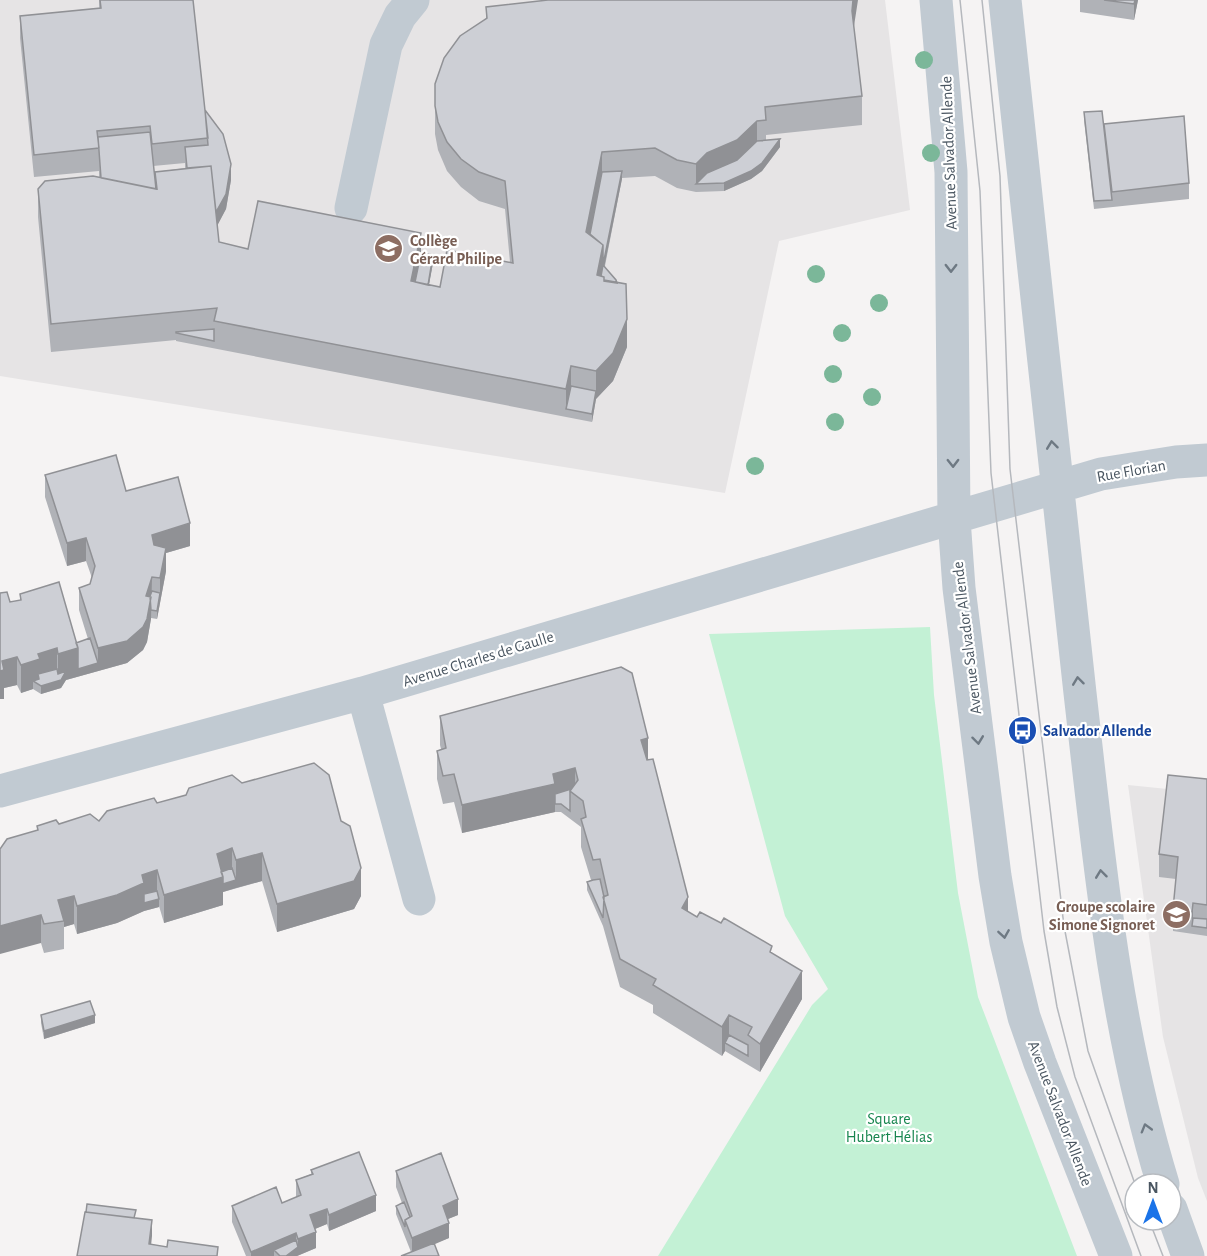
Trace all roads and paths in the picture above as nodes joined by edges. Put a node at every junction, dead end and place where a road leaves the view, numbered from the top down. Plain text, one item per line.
1 (413, 0) edge
2 (936, 0) edge
3 (1005, 0) edge
4 (351, 208) dead end
5 (1207, 460) edge
6 (1057, 486) junction
7 (954, 519) junction
8 (363, 693) junction
9 (0, 791) edge
10 (419, 899) dead end
11 (1159, 1172) edge
12 (1179, 1232) edge
13 (1116, 1256) edge
14 (1188, 1256) edge

1 - 4 street
2 -> 7 street, Avenue Salvador Allende
6 -> 3 street
5 - 6 street, Rue Florian
6 - 7 street, Rue Florian
11 -> 6 street
7 - 8 street, Avenue Charles de Gaulle
7 -> 13 street, Avenue Salvador Allende
8 - 9 street, Avenue Charles de Gaulle
8 - 10 street
12 - 14 street

